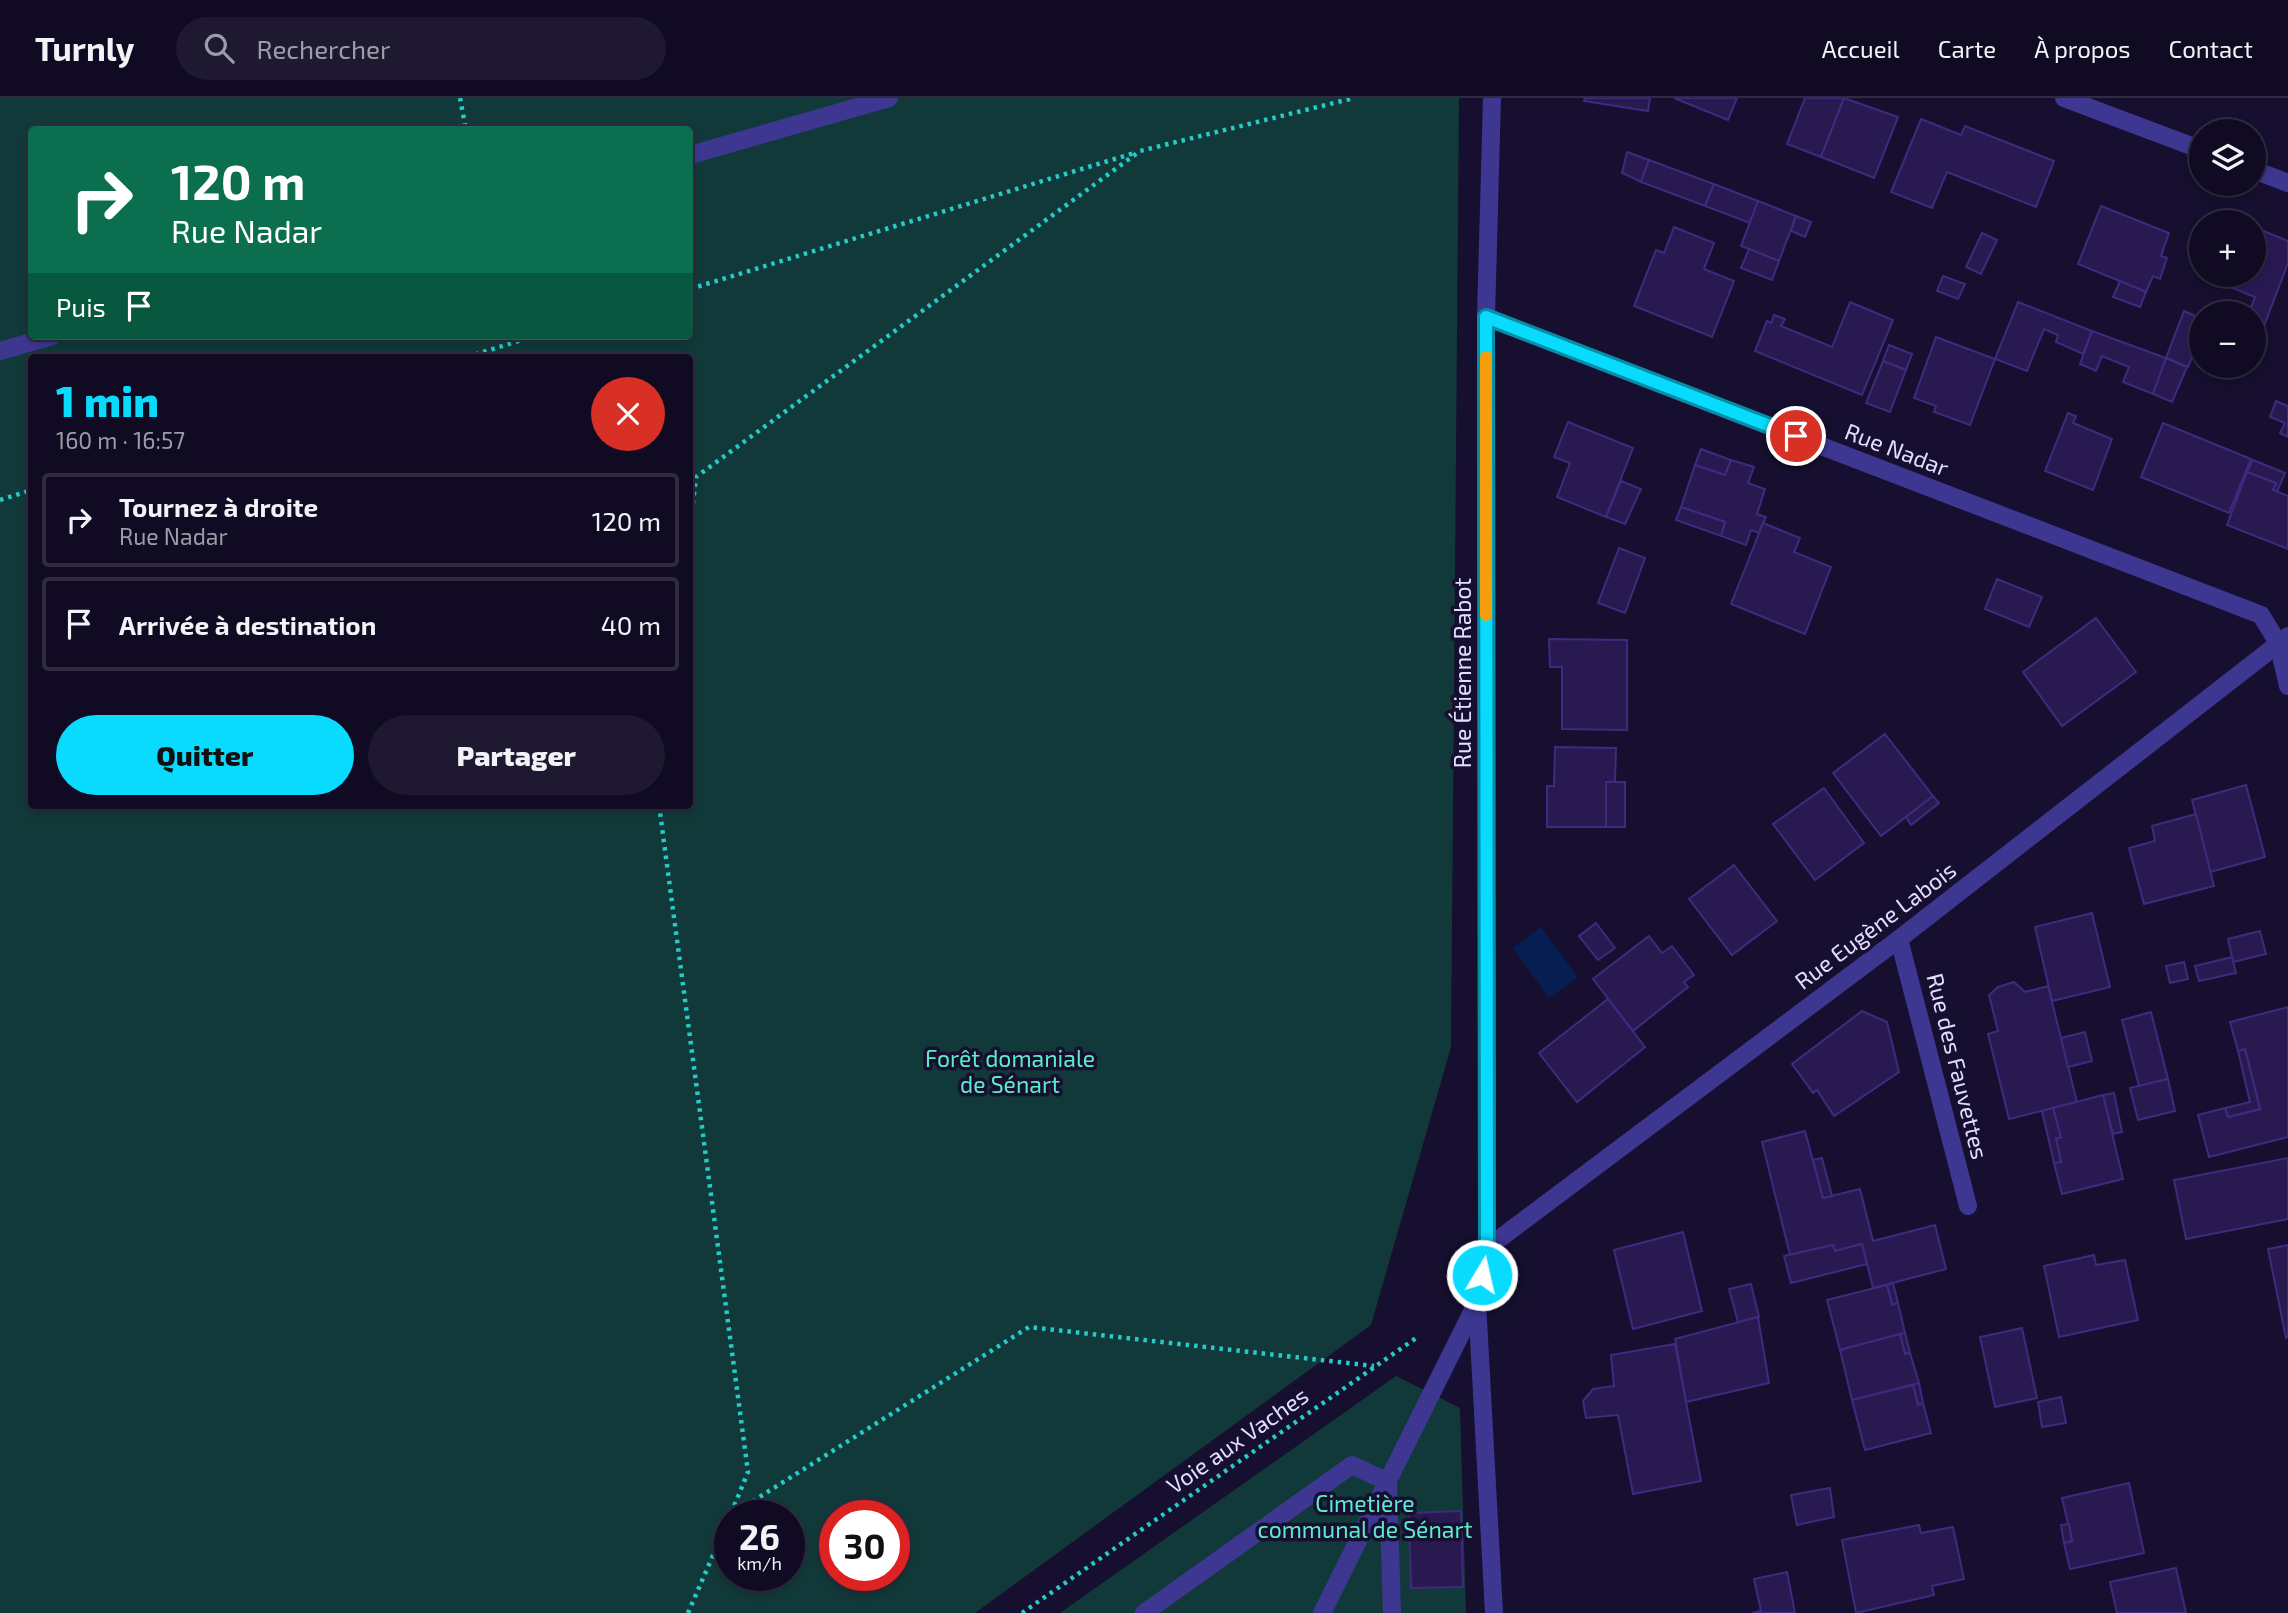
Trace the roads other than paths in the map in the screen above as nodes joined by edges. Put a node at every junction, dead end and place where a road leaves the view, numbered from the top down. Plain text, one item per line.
1 (889, 98) edge
2 (1492, 98) edge
3 (2064, 98) edge
4 (2189, 145) edge
5 (693, 154) edge
6 (2266, 175) edge
7 (2288, 183) edge
8 (1486, 317) junction
9 (37, 340) edge
10 (0, 351) edge
11 (2283, 640) edge
12 (2288, 686) edge
13 (1899, 939) junction
14 (1968, 1206) dead end
15 (1487, 1248) junction
16 (1476, 1302) junction
17 (1388, 1482) junction
18 (1144, 1613) edge
19 (1322, 1613) edge
20 (1392, 1613) edge
21 (1494, 1613) edge

1 - 5 street
2 - 8 street, Rue Étienne Rabot
3 - 4 street
6 - 7 street
8 - 11 street, Rue Nadar
8 - 15 street, Rue Étienne Rabot
9 - 10 street
11 - 12 street
11 - 13 street, Rue Eugène Labois
13 - 14 street, Rue des Fauvettes
13 - 15 street, Rue Eugène Labois
15 - 16 street, Rue Étienne Rabot
16 - 17 street
16 - 21 street
17 - 18 street
17 - 19 street
17 - 20 street

